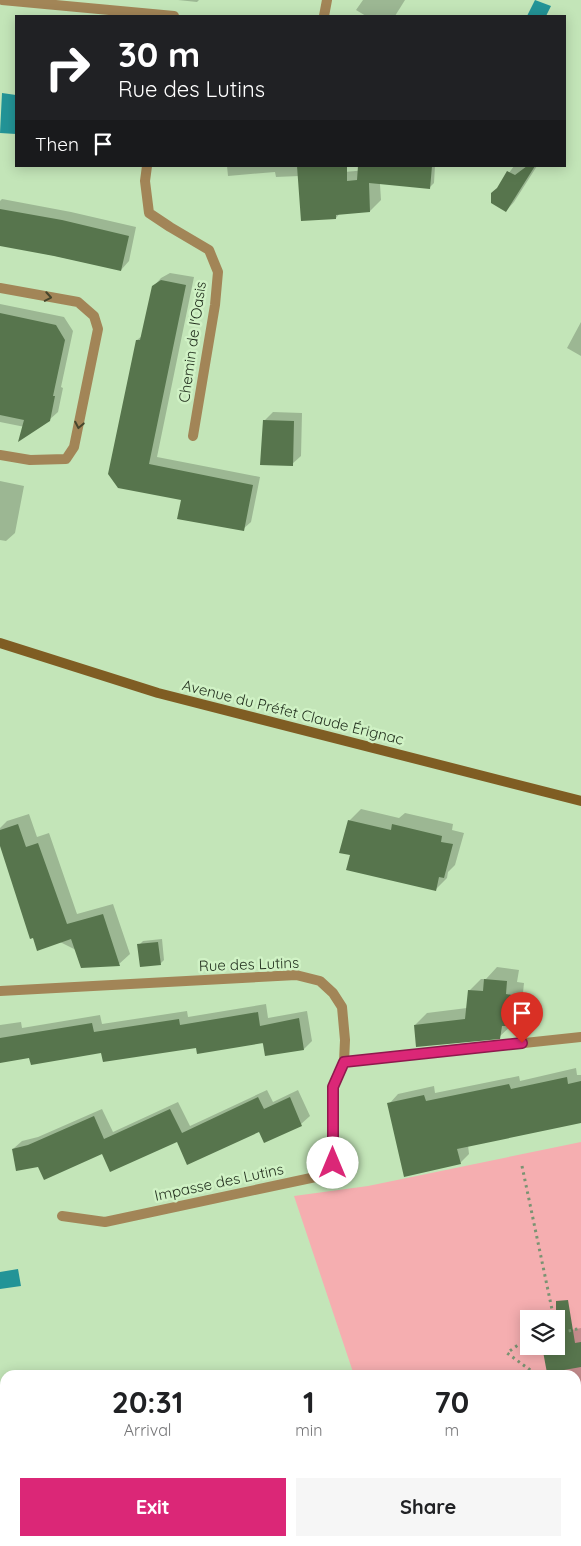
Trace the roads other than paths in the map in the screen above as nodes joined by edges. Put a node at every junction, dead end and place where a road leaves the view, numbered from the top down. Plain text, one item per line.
1 (2, 0) edge
2 (327, 0) edge
3 (151, 15) edge
4 (324, 15) edge
5 (147, 167) edge
6 (0, 288) edge
7 (193, 436) dead end
8 (0, 455) edge
9 (0, 643) edge
10 (581, 801) edge
11 (0, 991) edge
12 (581, 1037) edge
13 (344, 1062) junction
14 (62, 1216) dead end

1 - 3 street
2 - 4 street
5 - 7 street, Chemin de l'Oasis
6 -> 8 street
9 - 10 street, Avenue du Préfet Claude Érignac
11 - 13 street, Rue des Lutins
12 - 13 street
13 - 14 street, Impasse des Lutins

